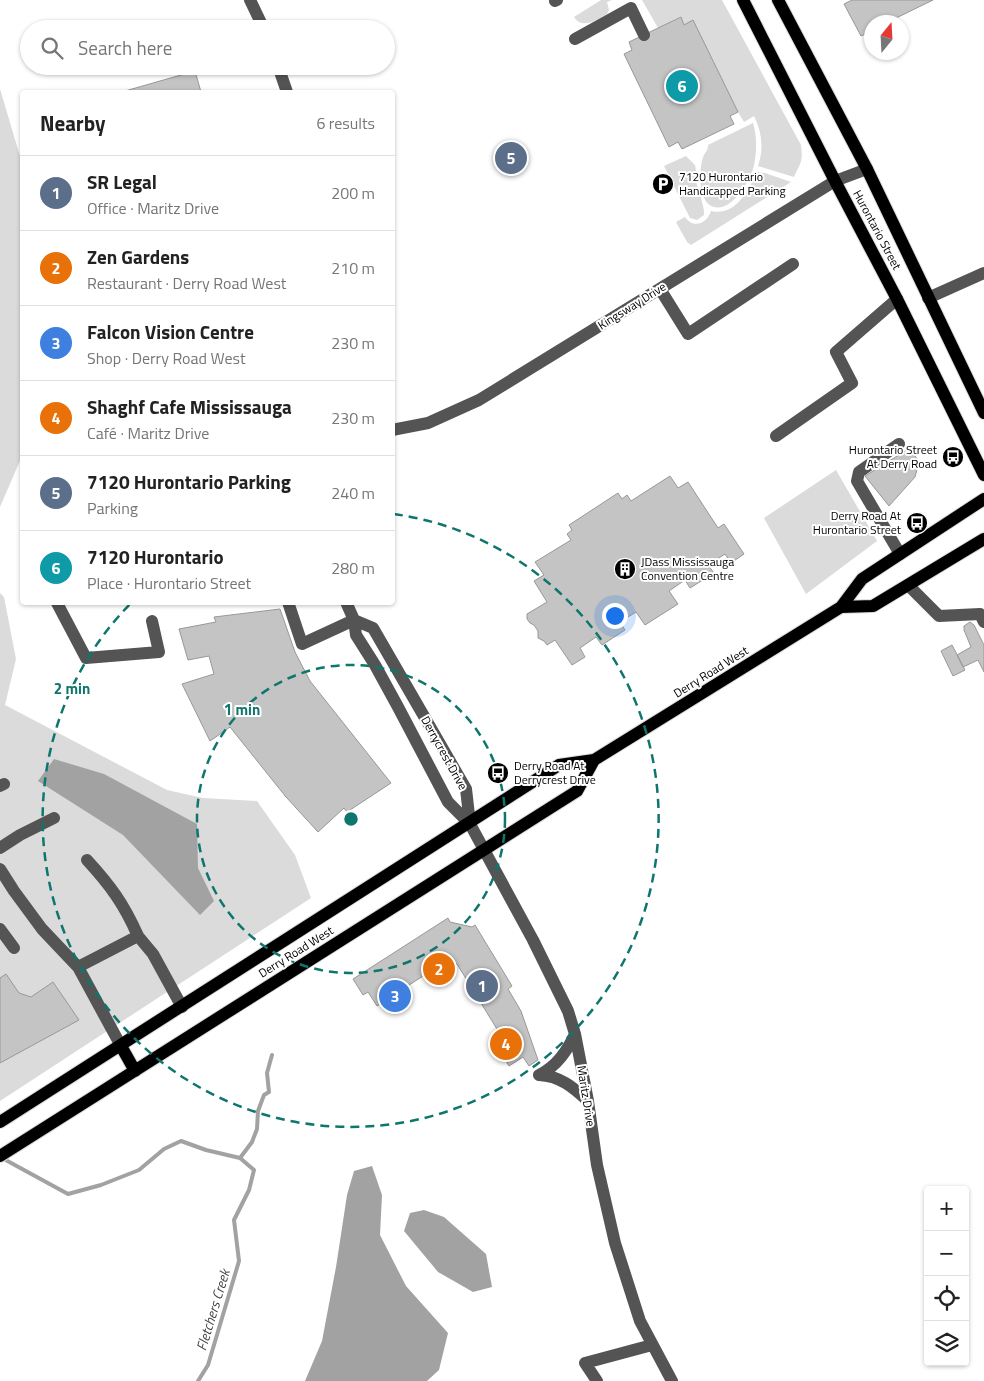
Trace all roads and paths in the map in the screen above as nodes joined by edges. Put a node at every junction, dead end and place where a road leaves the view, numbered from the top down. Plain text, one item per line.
1 (250, 0) edge
2 (743, 0) edge
3 (778, 0) edge
4 (260, 20) edge
5 (644, 35) dead end
6 (574, 39) dead end
7 (281, 75) edge
8 (286, 90) edge
9 (866, 169) junction
10 (835, 181) junction
11 (793, 264) dead end
12 (984, 273) edge
13 (660, 289) junction
14 (897, 298) junction
15 (928, 298) junction
16 (984, 413) edge
17 (395, 429) edge
18 (776, 436) dead end
19 (898, 444) dead end
20 (984, 475) edge
21 (984, 499) edge
22 (984, 539) edge
23 (900, 554) junction
24 (909, 586) junction
25 (58, 605) edge
26 (289, 605) edge
27 (347, 605) edge
28 (841, 606) junction
29 (983, 616) edge
30 (354, 620) junction
31 (152, 621) dead end
32 (594, 760) junction
33 (54, 818) dead end
34 (470, 824) junction
35 (0, 848) edge
36 (485, 850) junction
37 (87, 860) dead end
38 (0, 869) edge
39 (0, 929) edge
40 (138, 936) junction
41 (14, 948) dead end
42 (78, 967) junction
43 (182, 1007) junction
44 (575, 1034) junction
45 (121, 1046) junction
46 (135, 1071) junction
47 (588, 1101) junction
48 (1, 1122) edge
49 (0, 1156) edge
50 (652, 1345) junction
51 (597, 1381) edge
52 (672, 1381) edge

1 - 4 street
2 - 10 main road, Hurontario Street
3 - 9 main road, Hurontario Street
5 - 6 street
7 - 8 street
9 - 10 street, Kingsway Drive
9 - 15 main road, Hurontario Street
10 - 13 street, Kingsway Drive
10 - 14 main road, Hurontario Street
11 - 13 street
12 - 15 street
13 - 17 street, Kingsway Drive
14 - 18 street
14 - 20 main road, Hurontario Street
15 - 16 main road, Hurontario Street
19 - 23 street
21 - 23 main road, Derry Road West
22 - 24 main road
23 - 28 main road, Derry Road West
24 - 28 main road
24 - 29 street
25 - 31 street
26 - 30 street
27 - 30 street, Derrycrest Drive
28 - 32 main road, Derry Road West
30 - 34 street, Derrycrest Drive
30 - 34 street, Derrycrest Drive
32 - 34 main road, Derry Road West
32 - 36 main road, Derry Road West
33 - 35 street
34 - 36 street, Maritz Drive
34 - 43 main road, Derry Road West
36 - 44 street, Maritz Drive
36 - 46 main road, Derry Road West
37 - 40 street
38 - 42 street
39 - 41 street
40 - 42 street
40 - 43 street
42 - 45 street
43 - 45 main road, Derry Road West
44 - 47 street, Maritz Drive
44 - 47 street
45 - 46 main road
45 - 48 main road, Derry Road West
46 - 49 main road, Derry Road West
47 - 50 street, Maritz Drive
50 - 51 street
50 - 52 street, Maritz Drive

